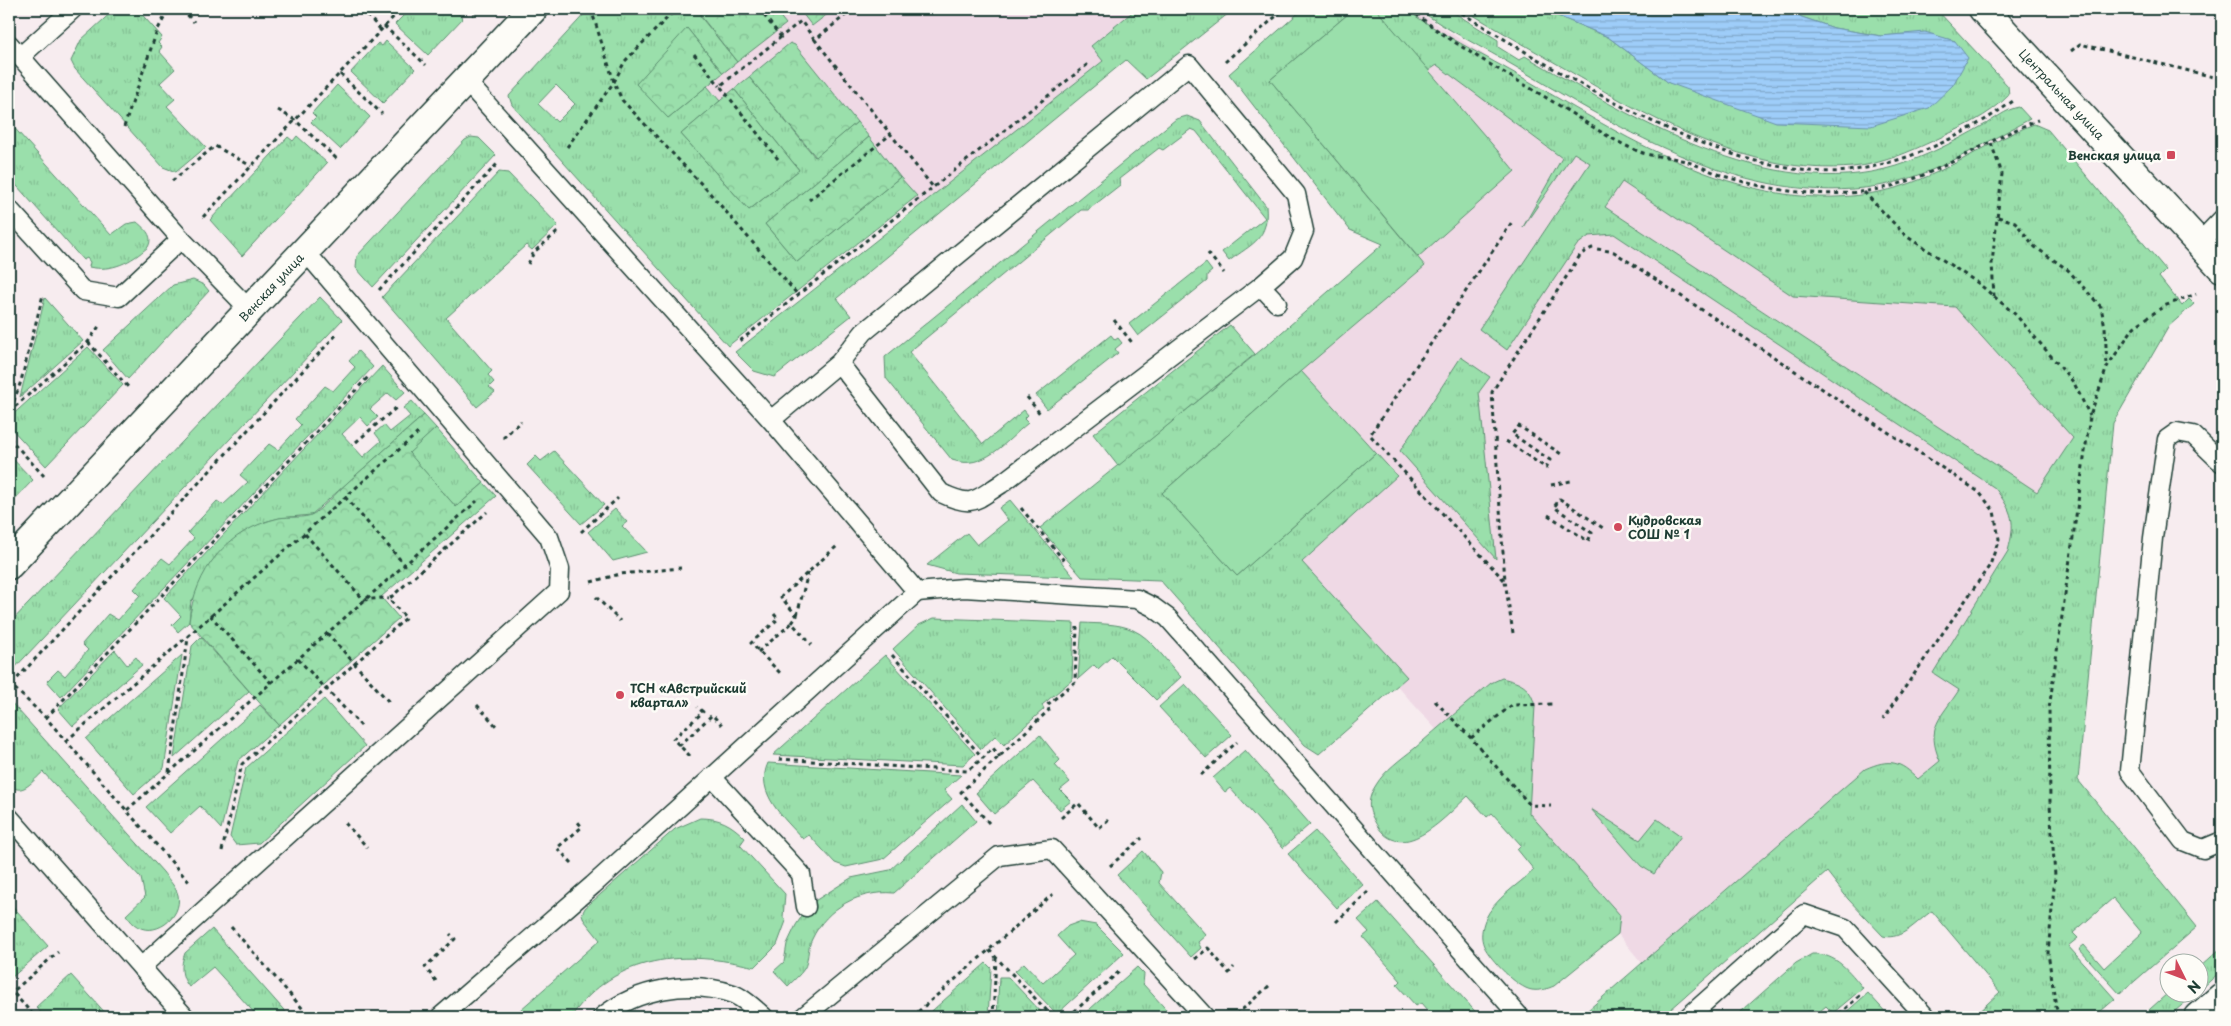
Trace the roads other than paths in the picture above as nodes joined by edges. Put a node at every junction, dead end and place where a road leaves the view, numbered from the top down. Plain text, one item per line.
1 (73, 9) edge
2 (533, 9) edge
3 (1983, 9) edge
4 (15, 50) edge
5 (466, 81) junction
6 (9, 209) edge
7 (2222, 219) edge
8 (182, 239) junction
9 (2199, 243) junction
10 (304, 251) junction
11 (2222, 268) edge
12 (1261, 286) junction
13 (1277, 303) dead end
14 (249, 309) junction
15 (839, 363) junction
16 (771, 420) junction
17 (2222, 463) edge
18 (9, 565) edge
19 (918, 592) junction
20 (712, 777) junction
21 (9, 817) edge
22 (2222, 841) edge
23 (806, 907) dead end
24 (141, 967) junction
25 (2222, 998) edge
26 (185, 1017) edge
27 (440, 1017) edge
28 (602, 1017) edge
29 (764, 1017) edge
30 (803, 1017) edge
31 (1205, 1017) edge
32 (1520, 1017) edge
33 (1688, 1017) edge
34 (1926, 1017) edge
35 (2199, 1017) edge

1 - 4 lane
2 - 5 street, Венская улица
3 - 9 street, Центральная улица
4 - 8 lane
5 - 10 street, Венская улица
5 - 16 lane
6 - 8 lane
7 - 9 lane
8 - 14 lane
9 - 11 street, Центральная улица
10 - 14 street, Венская улица
10 - 24 lane
12 - 13 lane
12 - 15 lane
12 - 15 lane
14 - 18 street, Венская улица
15 - 16 lane
16 - 19 lane
17 - 22 lane
19 - 20 lane
19 - 32 lane
20 - 23 lane
20 - 27 lane
21 - 24 lane
24 - 26 lane
25 - 35 street
28 - 29 lane
30 - 31 lane
33 - 34 lane

